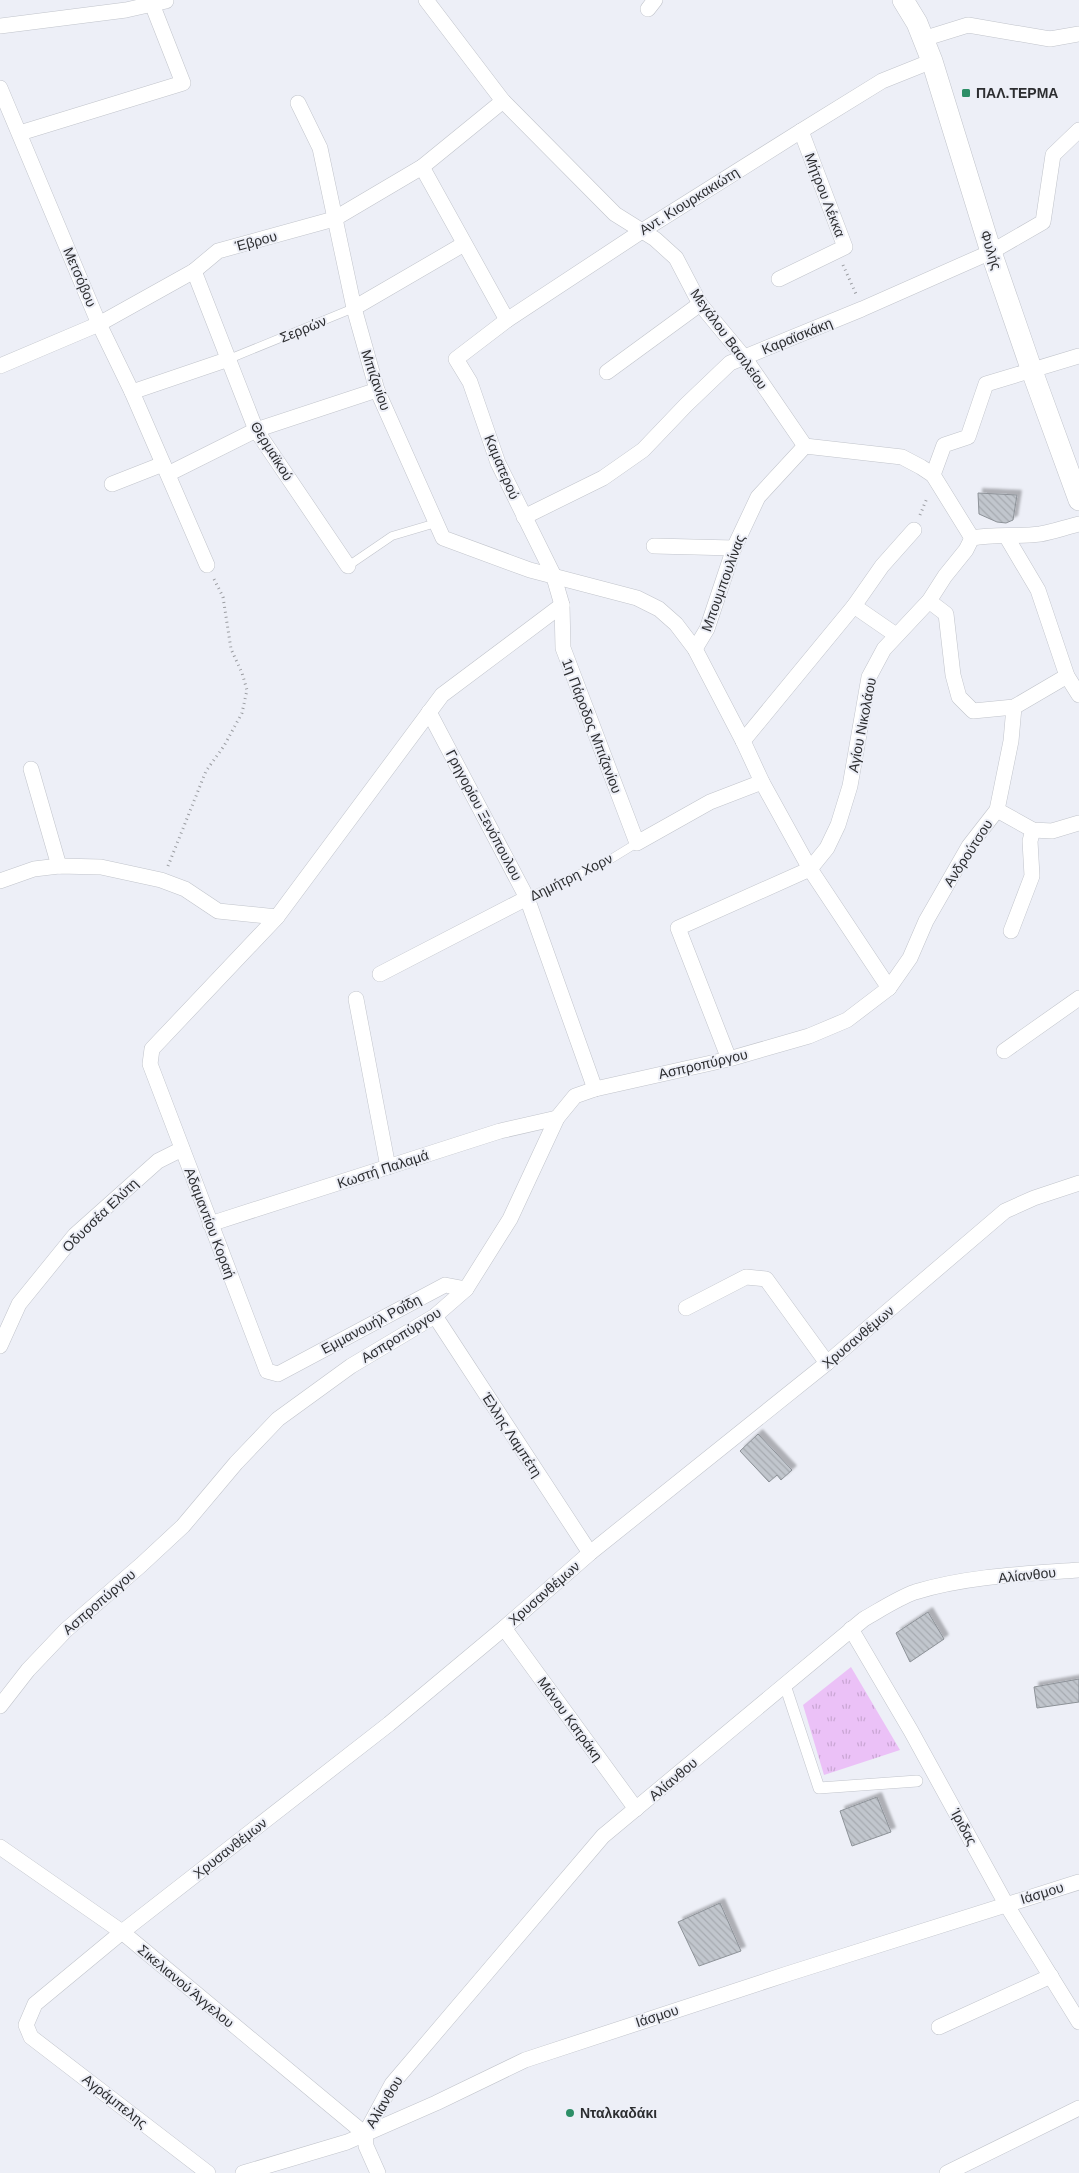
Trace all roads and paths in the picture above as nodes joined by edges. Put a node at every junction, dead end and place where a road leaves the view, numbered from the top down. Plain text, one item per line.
1 (426, 0) edge
2 (903, 0) edge
3 (159, 2) edge
4 (0, 26) edge
5 (1078, 37) edge
6 (923, 39) junction
7 (932, 61) junction
8 (0, 88) edge
9 (503, 101) junction
10 (298, 103) dead end
11 (1079, 130) edge
12 (801, 131) junction
13 (20, 133) junction
14 (422, 167) junction
15 (334, 219) junction
16 (642, 231) junction
17 (464, 244) junction
18 (837, 251) junction
19 (992, 252) junction
20 (194, 271) junction
21 (779, 279) dead end
22 (700, 304) junction
23 (354, 308) junction
24 (862, 309) junction
25 (506, 320) junction
26 (99, 324) junction
27 (1079, 356) edge
28 (744, 357) junction
29 (229, 359) junction
30 (456, 359) joint
31 (0, 366) edge
32 (607, 372) dead end
33 (1032, 372) junction
34 (376, 390) junction
35 (132, 392) junction
36 (256, 430) junction
37 (805, 446) junction
38 (165, 469) junction
39 (930, 473) junction
40 (112, 484) dead end
41 (1079, 500) edge
42 (524, 517) junction
43 (436, 523) junction
44 (1079, 524) edge
45 (914, 530) joint
46 (1006, 536) junction
47 (972, 538) junction
48 (654, 546) dead end
49 (734, 548) junction
50 (207, 565) joint
51 (348, 566) joint
52 (553, 574) junction
53 (929, 601) junction
54 (562, 605) junction
55 (854, 606) junction
56 (896, 635) junction
57 (695, 649) junction
58 (1067, 676) junction
59 (1079, 696) edge
60 (1014, 707) junction
61 (429, 712) junction
62 (744, 741) junction
63 (31, 770) dead end
64 (762, 782) junction
65 (997, 810) junction
66 (1079, 822) edge
67 (1033, 830) junction
68 (637, 843) junction
69 (59, 866) junction
70 (810, 869) junction
71 (162, 880) junction
72 (0, 881) edge
73 (527, 898) junction
74 (277, 916) junction
75 (1011, 931) dead end
76 (380, 974) dead end
77 (889, 988) junction
78 (1079, 998) edge
79 (356, 1000) dead end
80 (1004, 1051) dead end
81 (729, 1059) junction
82 (595, 1089) junction
83 (557, 1118) junction
84 (182, 1149) junction
85 (388, 1167) junction
86 (1079, 1183) edge
87 (210, 1224) junction
88 (466, 1289) junction
89 (686, 1308) dead end
90 (435, 1316) junction
91 (0, 1346) edge
92 (827, 1364) junction
93 (278, 1374) joint
94 (590, 1553) junction
95 (1079, 1570) edge
96 (504, 1628) junction
97 (851, 1630) junction
98 (786, 1685) junction
99 (0, 1706) edge
100 (916, 1782) dead end
101 (636, 1810) junction
102 (0, 1847) edge
103 (1079, 1882) edge
104 (1006, 1904) junction
105 (122, 1932) junction
106 (1051, 1976) junction
107 (1079, 2022) edge
108 (26, 2025) joint
109 (939, 2027) dead end
110 (1079, 2108) edge
111 (365, 2134) junction
112 (208, 2173) edge
113 (243, 2173) edge
114 (378, 2173) edge
115 (947, 2173) edge

1 - 9 street, Μεγάλου Βασιλείου
2 - 6 main road, Φυλής
3 - 4 street
3 - 13 street
5 - 6 street
6 - 7 main road, Φυλής
7 - 12 street, Αντ. Κιουρκακιώτη
7 - 19 main road, Φυλής
8 - 13 street, Μετσόβου
9 - 14 street, Έβρου
9 - 16 street, Μεγάλου Βασιλείου
10 - 15 street, Μπιζανίου
11 - 19 street, Καραϊσκάκη
12 - 16 street, Αντ. Κιουρκακιώτη
12 - 18 street, Μήτρου Λέκκα
13 - 26 street, Μετσόβου
14 - 15 street, Έβρου
14 - 17 street
15 - 20 street, Έβρου
15 - 23 street, Μπιζανίου
16 - 22 street, Μεγάλου Βασιλείου
16 - 25 street, Αντ. Κιουρκακιώτη
17 - 23 street, Σερρών
17 - 25 street
18 - 21 street, Μήτρου Λέκκα
18 - 24 path
19 - 24 street, Καραϊσκάκη
19 - 33 main road, Φυλής
20 - 26 street, Έβρου
20 - 29 street, Θερμαϊκού
22 - 28 street, Μεγάλου Βασιλείου
22 - 32 street
23 - 29 lane, Σερρών
23 - 34 street, Μπιζανίου
24 - 28 street, Καραϊσκάκη
25 - 30 street, Αντ. Κιουρκακιώτη
26 - 31 street, Έβρου
26 - 35 street, Μετσόβου
27 - 33 street
28 - 37 street, Μεγάλου Βασιλείου
28 - 42 street, Καραϊσκάκη
29 - 35 street, Σερρών
29 - 36 street, Θερμαϊκού
30 - 42 street, Καματερού
33 - 39 street
33 - 41 main road, Φυλής
34 - 36 street
34 - 43 street, Μπιζανίου
35 - 38 street, Μετσόβου
36 - 38 street
36 - 51 street, Θερμαϊκού
37 - 39 street
37 - 49 street, Μπουμπουλίνας
38 - 40 street
38 - 50 street, Μετσόβου
39 - 45 path
39 - 47 street
42 - 52 street, Καματερού
43 - 51 lane
43 - 52 street, Μπιζανίου
44 - 46 street
45 - 55 street
46 - 47 street
46 - 58 street
47 - 53 street, Αγίου Νικολάου
48 - 49 street
49 - 57 street, Μπουμπουλίνας
50 - 71 path
52 - 54 street, Καματερού
52 - 57 street, Μπιζανίου
53 - 56 street, Αγίου Νικολάου
53 - 60 street
54 - 61 street
54 - 68 street, 1η Πάροδος Μπιζανίου
55 - 56 street
55 - 62 street
56 - 70 street, Αγίου Νικολάου
57 - 62 street, Μπιζανίου
58 - 59 street
58 - 60 street
60 - 65 street, Ανδρούτσου
61 - 73 street, Γρηγορίου Ξενόπουλου
61 - 74 street
62 - 64 street, Μπιζανίου
63 - 69 street
64 - 68 street, Δημήτρη Χορν
64 - 70 street, Μπιζανίου
65 - 67 street
65 - 77 street, Ανδρούτσου
66 - 67 street
67 - 75 street
68 - 73 lane, Δημήτρη Χορν
69 - 71 street
69 - 72 street
70 - 77 street, Μπιζανίου
70 - 81 street, Αγίου Νικολάου
71 - 74 street
73 - 76 street, Δημήτρη Χορν
73 - 82 street, Γρηγορίου Ξενόπουλου
74 - 84 street, Αδαμαντίου Κοραή
77 - 81 street, Ασπροπύργου
78 - 80 street
79 - 85 street
81 - 82 street, Ασπροπύργου
82 - 83 street, Ασπροπύργου
83 - 85 street, Κωστή Παλαμά
83 - 88 street, Ασπροπύργου
84 - 87 street, Αδαμαντίου Κοραή
84 - 91 street, Οδυσσέα Ελύτη
85 - 87 street, Κωστή Παλαμά
86 - 92 street, Χρυσανθέμων
87 - 93 street, Αδαμαντίου Κοραή
88 - 90 street, Ασπροπύργου
88 - 93 street, Εμμανουήλ Ροΐδη
89 - 92 street
90 - 94 street, Έλλης Λαμπέτη
90 - 99 street, Ασπροπύργου
92 - 94 street, Χρυσανθέμων
94 - 96 street, Χρυσανθέμων
95 - 97 street, Αλίανθου
96 - 101 street, Μάνου Κατράκη
96 - 105 street, Χρυσανθέμων
97 - 98 street, Αλίανθου
97 - 104 street, Ίριδας
98 - 100 street
98 - 101 street, Αλίανθου
101 - 111 street, Αλίανθου
102 - 105 street, Σικελιανού Άγγελου
103 - 104 street, Ιάσμου
104 - 106 street, Ίριδας
104 - 111 street, Ιάσμου
105 - 108 street, Χρυσανθέμων
105 - 111 street, Σικελιανού Άγγελου
106 - 107 street, Ίριδας
106 - 109 street
108 - 112 street, Αγράμπελης
110 - 115 street
111 - 113 street, Ιάσμου
111 - 114 street

